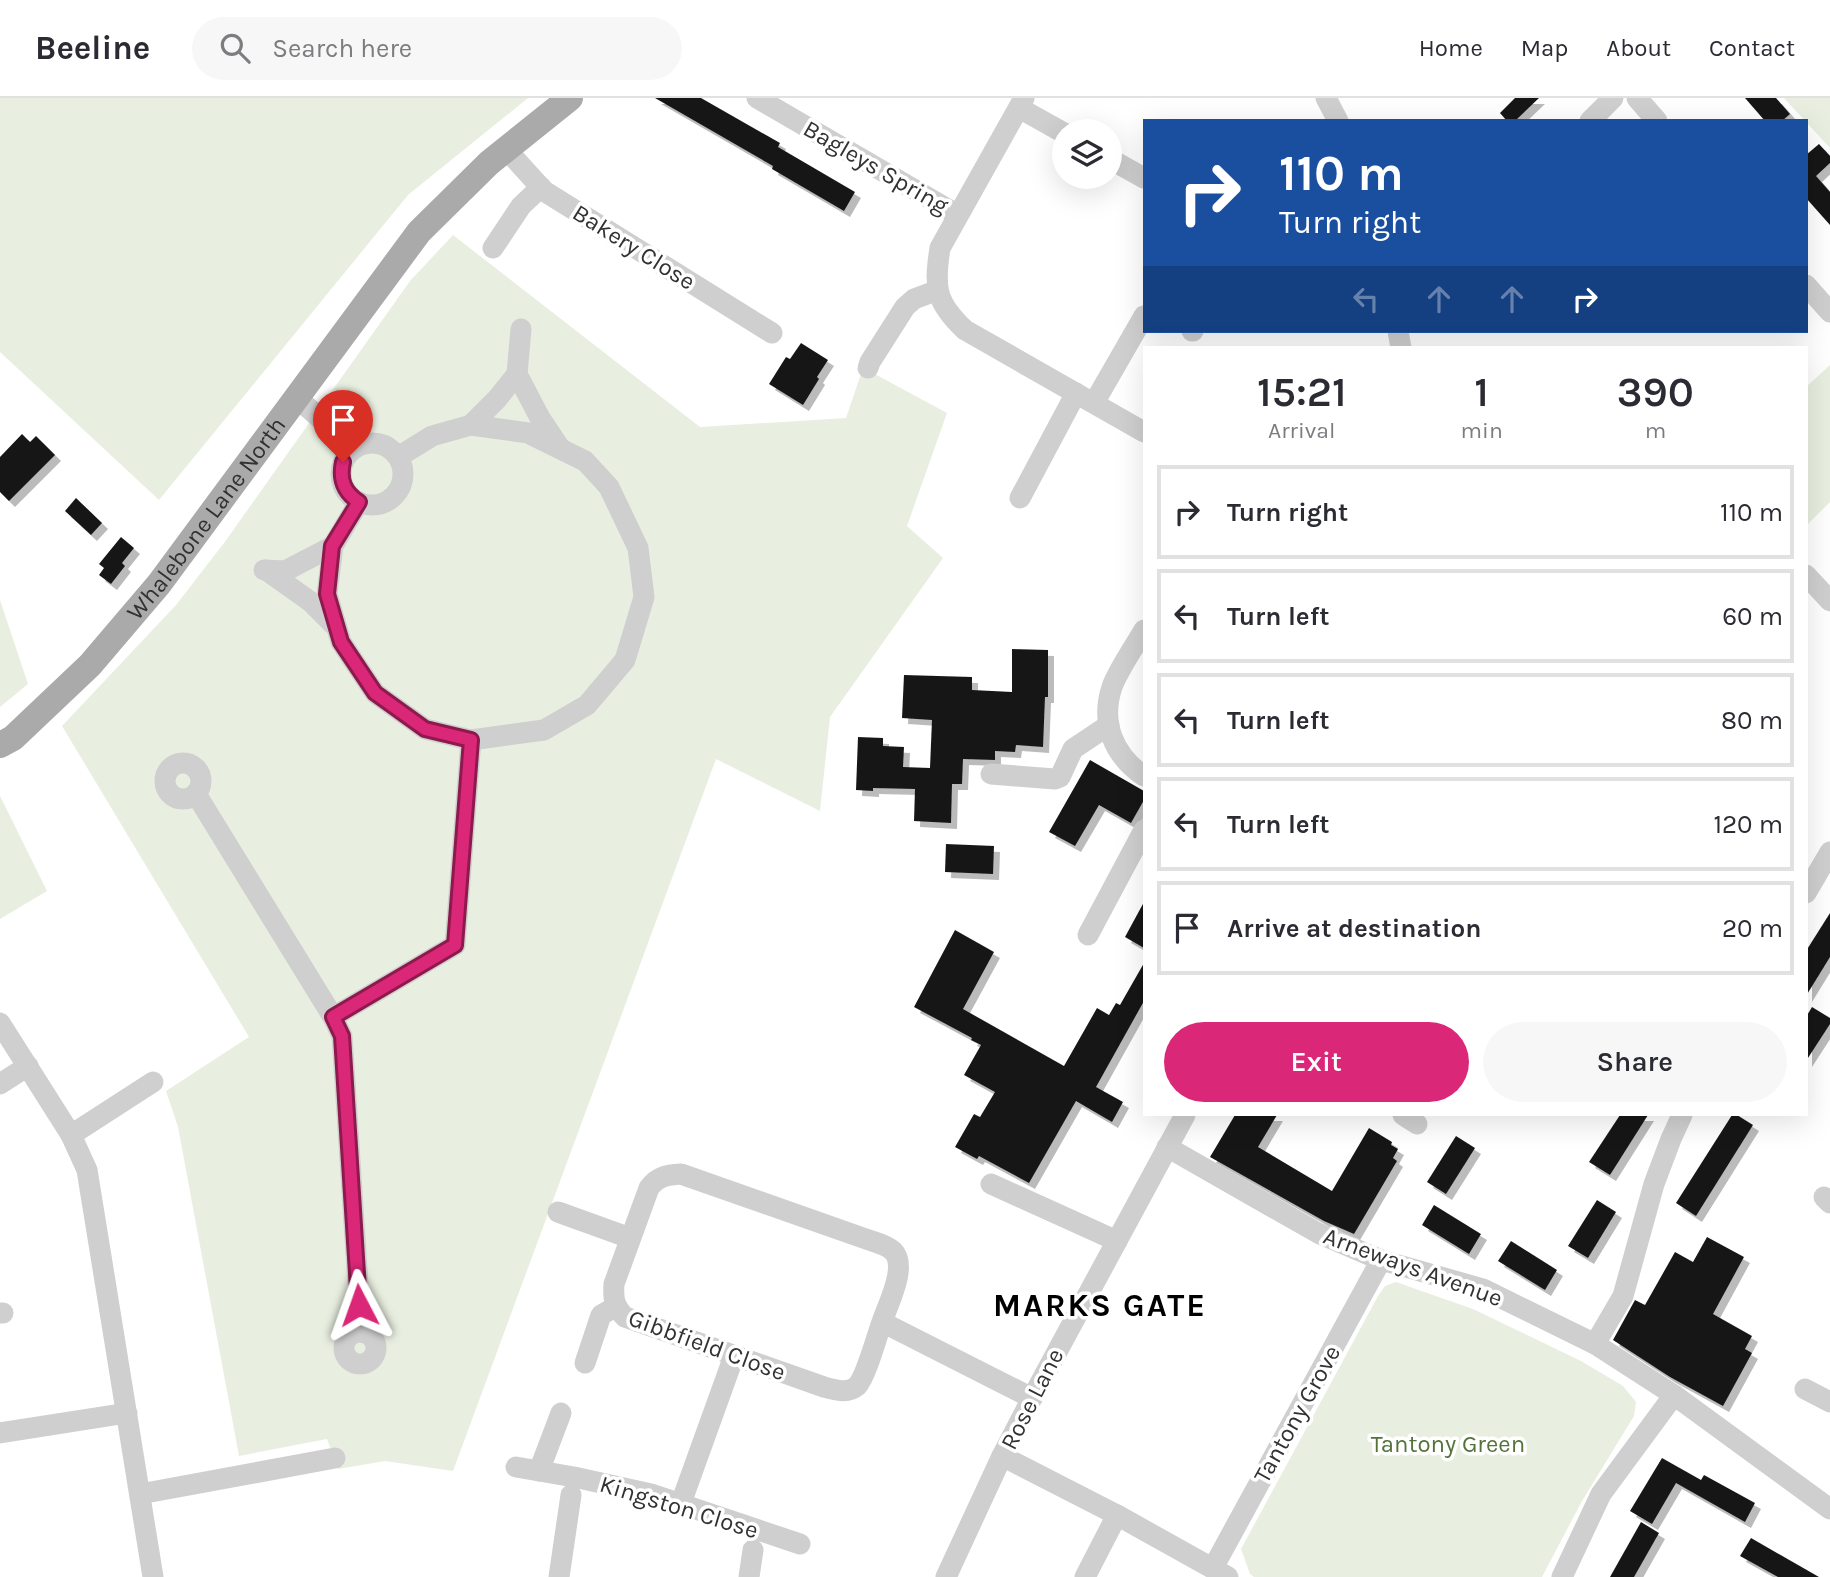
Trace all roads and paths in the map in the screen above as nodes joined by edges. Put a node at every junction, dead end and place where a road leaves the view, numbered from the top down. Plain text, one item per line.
1 (570, 98) edge
2 (757, 98) edge
3 (1326, 98) edge
4 (1613, 98) edge
5 (1637, 98) edge
6 (1021, 103) edge
7 (1337, 119) edge
8 (1592, 119) edge
9 (1655, 119) edge
10 (1052, 125) edge
11 (506, 149) junction
12 (1122, 166) edge
13 (1143, 177) edge
14 (541, 187) junction
15 (958, 215) junction
16 (494, 248) dead end
17 (1808, 287) edge
18 (937, 290) junction
19 (1830, 312) edge
20 (1143, 318) edge
21 (521, 329) dead end
22 (772, 333) dead end
23 (868, 369) dead end
24 (517, 374) junction
25 (297, 398) junction
26 (1085, 398) junction
27 (471, 425) junction
28 (1143, 431) edge
29 (354, 448) junction
30 (560, 449) junction
31 (398, 457) junction
32 (1020, 498) dead end
33 (359, 502) junction
34 (332, 546) junction
35 (1808, 577) edge
36 (1830, 601) edge
37 (337, 628) junction
38 (1143, 632) edge
39 (1109, 725) junction
40 (471, 740) junction
41 (0, 746) edge
42 (990, 774) dead end
43 (1143, 775) edge
44 (196, 794) dead end
45 (1143, 832) edge
46 (1830, 852) edge
47 (1808, 890) edge
48 (1088, 935) dead end
49 (333, 1017) junction
50 (0, 1023) edge
51 (29, 1066) junction
52 (153, 1082) dead end
53 (0, 1084) edge
54 (1184, 1116) edge
55 (1682, 1116) edge
56 (71, 1135) junction
57 (1167, 1147) junction
58 (991, 1184) dead end
59 (558, 1212) dead end
60 (630, 1238) junction
61 (1117, 1241) junction
62 (1381, 1260) junction
63 (615, 1307) junction
64 (882, 1322) junction
65 (361, 1332) dead end
66 (1595, 1344) junction
67 (734, 1356) junction
68 (585, 1363) dead end
69 (1805, 1389) dead end
70 (1674, 1395) junction
71 (1032, 1398) junction
72 (1830, 1402) edge
73 (127, 1413) junction
74 (561, 1413) dead end
75 (0, 1433) edge
76 (1002, 1456) junction
77 (335, 1458) dead end
78 (516, 1466) dead end
79 (539, 1471) junction
80 (140, 1494) junction
81 (571, 1495) dead end
82 (681, 1503) junction
83 (1830, 1509) edge
84 (1117, 1515) junction
85 (800, 1544) dead end
86 (753, 1550) dead end
87 (1220, 1573) edge
88 (153, 1577) edge
89 (559, 1577) edge
90 (749, 1577) edge
91 (946, 1577) edge
92 (1085, 1577) edge
93 (1562, 1577) edge

1 - 11 main road, Whalebone Lane North
2 - 15 street, Bagleys Spring
3 - 7 street
4 - 8 street
5 - 9 street
6 - 10 street
6 - 15 street
11 - 14 street, Bakery Close
11 - 25 main road, Whalebone Lane North
12 - 13 street
14 - 16 street
14 - 22 street, Bakery Close
15 - 18 street
17 - 19 street
18 - 23 street
18 - 26 street
20 - 26 street
21 - 24 street
24 - 27 street
24 - 30 street
25 - 29 street
25 - 41 main road, Whalebone Lane North
26 - 28 street
26 - 32 street
27 - 30 street
27 - 31 street
29 - 31 street
29 - 33 street
30 - 40 street
31 - 33 street
33 - 34 street
34 - 37 street
34 - 37 street
35 - 36 street
37 - 40 street
38 - 39 street
39 - 42 street
39 - 43 street
40 - 49 street
44 - 49 street
45 - 48 street
46 - 47 street
49 - 65 street
50 - 51 street
51 - 53 street
51 - 56 street
52 - 56 street
54 - 57 street, Rose Lane
55 - 66 street
56 - 73 street
57 - 61 street, Rose Lane
57 - 62 street, Arneways Avenue
58 - 61 street
59 - 60 street
60 - 63 street, Gibbfield Close
60 - 64 street, Gibbfield Close
61 - 71 street, Rose Lane
62 - 66 street, Arneways Avenue
62 - 87 street, Tantony Grove
63 - 67 street, Gibbfield Close
63 - 68 street
64 - 67 street, Gibbfield Close
64 - 71 street
66 - 70 street, Arneways Avenue
67 - 82 street
69 - 72 street
70 - 83 street, Arneways Avenue
70 - 93 street
71 - 76 street, Rose Lane
73 - 75 street
73 - 80 street
74 - 79 street
76 - 84 street
76 - 91 street, Rose Lane
77 - 80 street
78 - 79 street, Kingston Close
79 - 82 street, Kingston Close
80 - 88 street
81 - 89 street
82 - 85 street, Kingston Close
84 - 87 street
84 - 92 street
86 - 90 street

